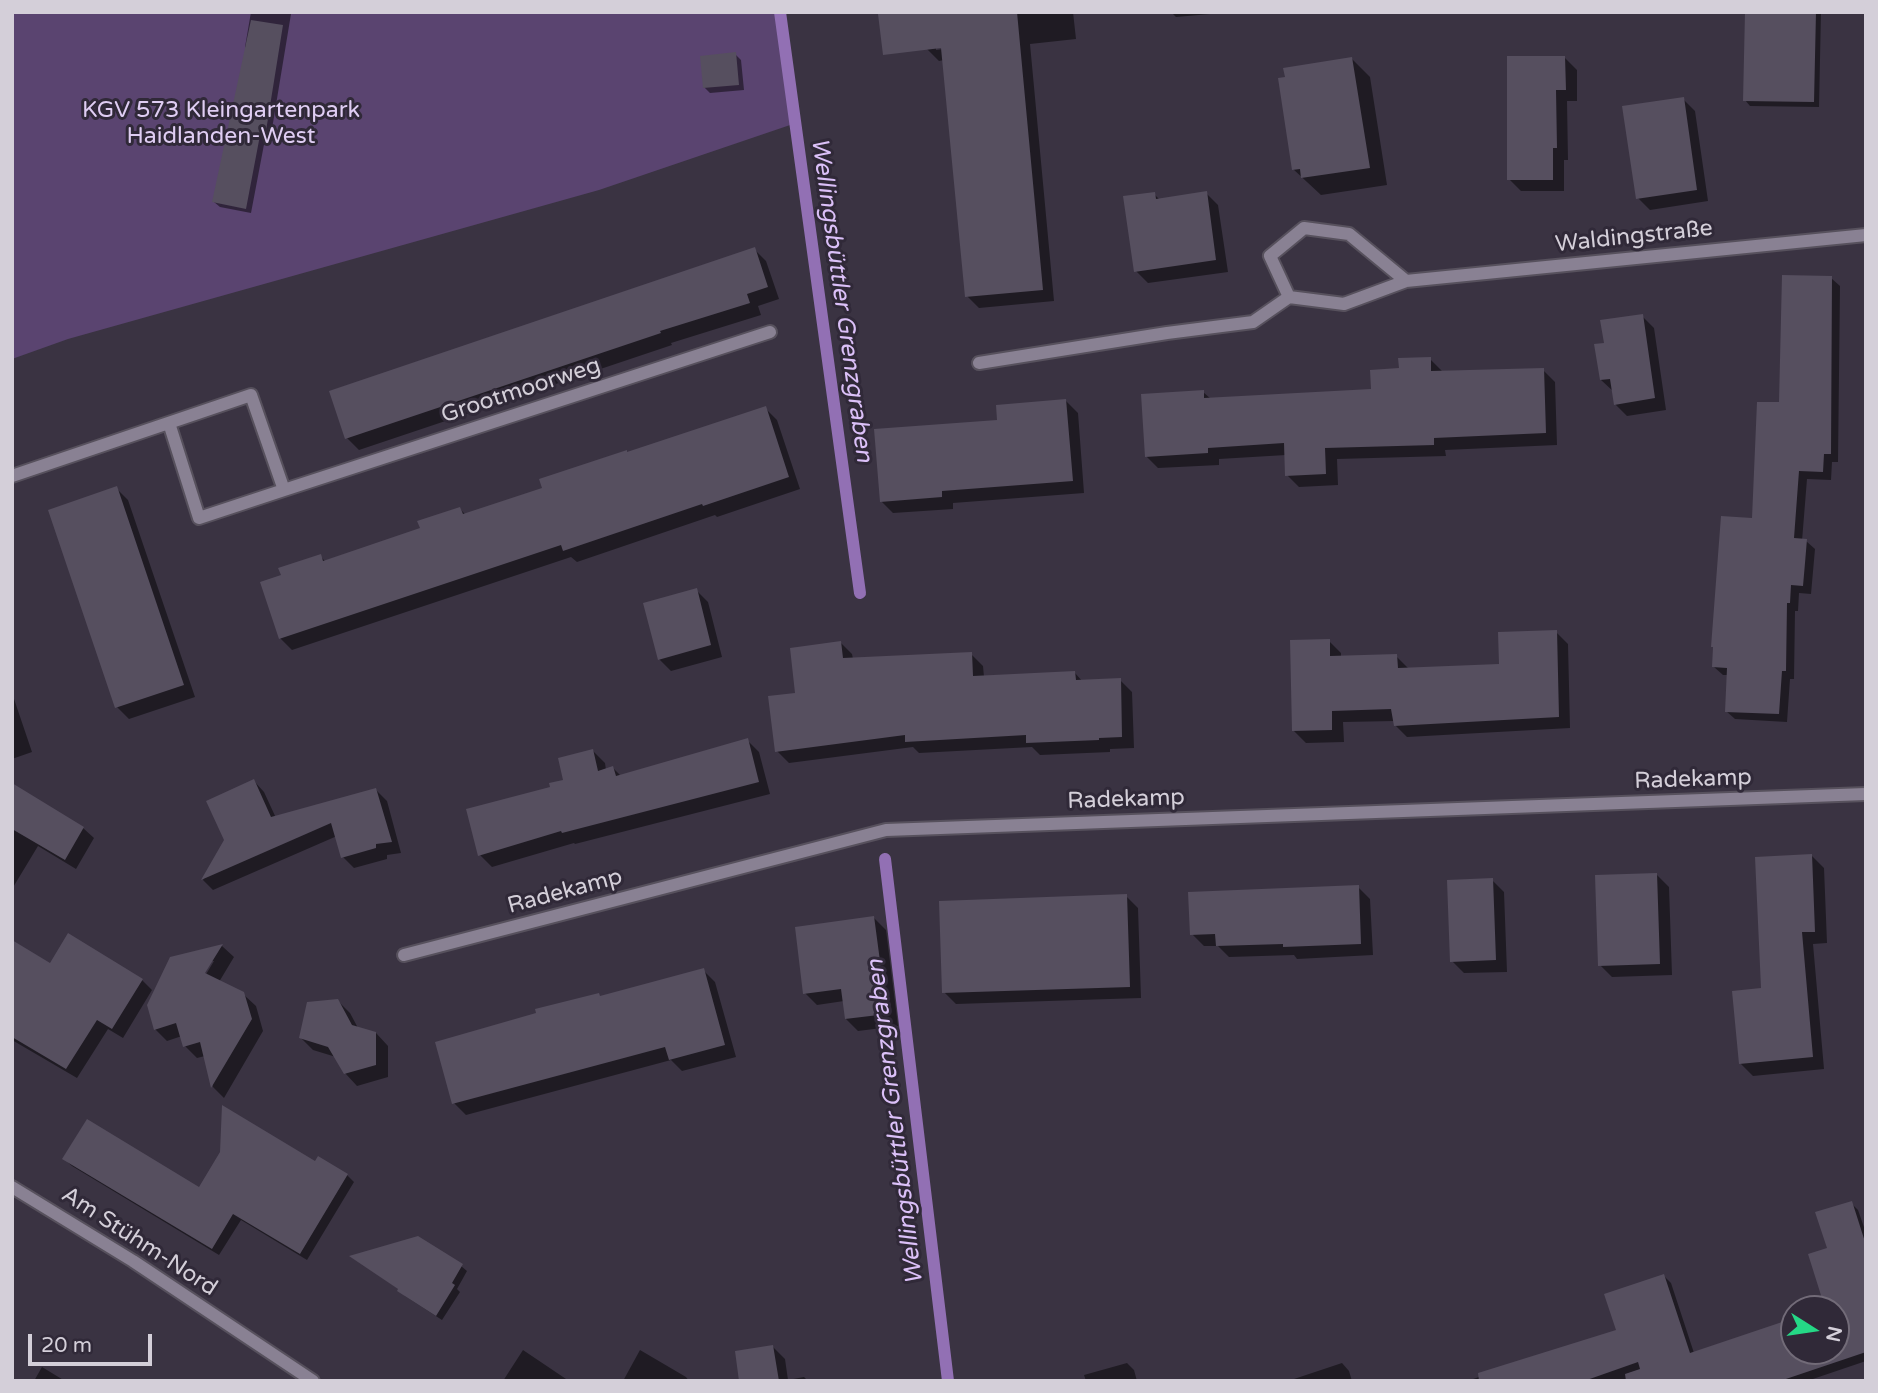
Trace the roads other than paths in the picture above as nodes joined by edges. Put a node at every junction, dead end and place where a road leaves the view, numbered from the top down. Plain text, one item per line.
1 (1866, 235) edge
2 (1406, 281) junction
3 (1289, 297) junction
4 (770, 332) dead end
5 (979, 363) dead end
6 (169, 423) junction
7 (12, 476) edge
8 (284, 490) junction
9 (1866, 794) edge
10 (404, 956) dead end
11 (12, 1187) edge
12 (313, 1381) edge

1 - 2 street, Waldingstraße
2 - 3 street, Waldingstraße
2 - 3 street
3 - 5 street
4 - 8 street, Grootmoorweg
6 - 7 street
6 - 8 street
6 - 8 street, Grootmoorweg
9 - 10 street, Radekamp
11 - 12 street, Am Stühm-Nord

